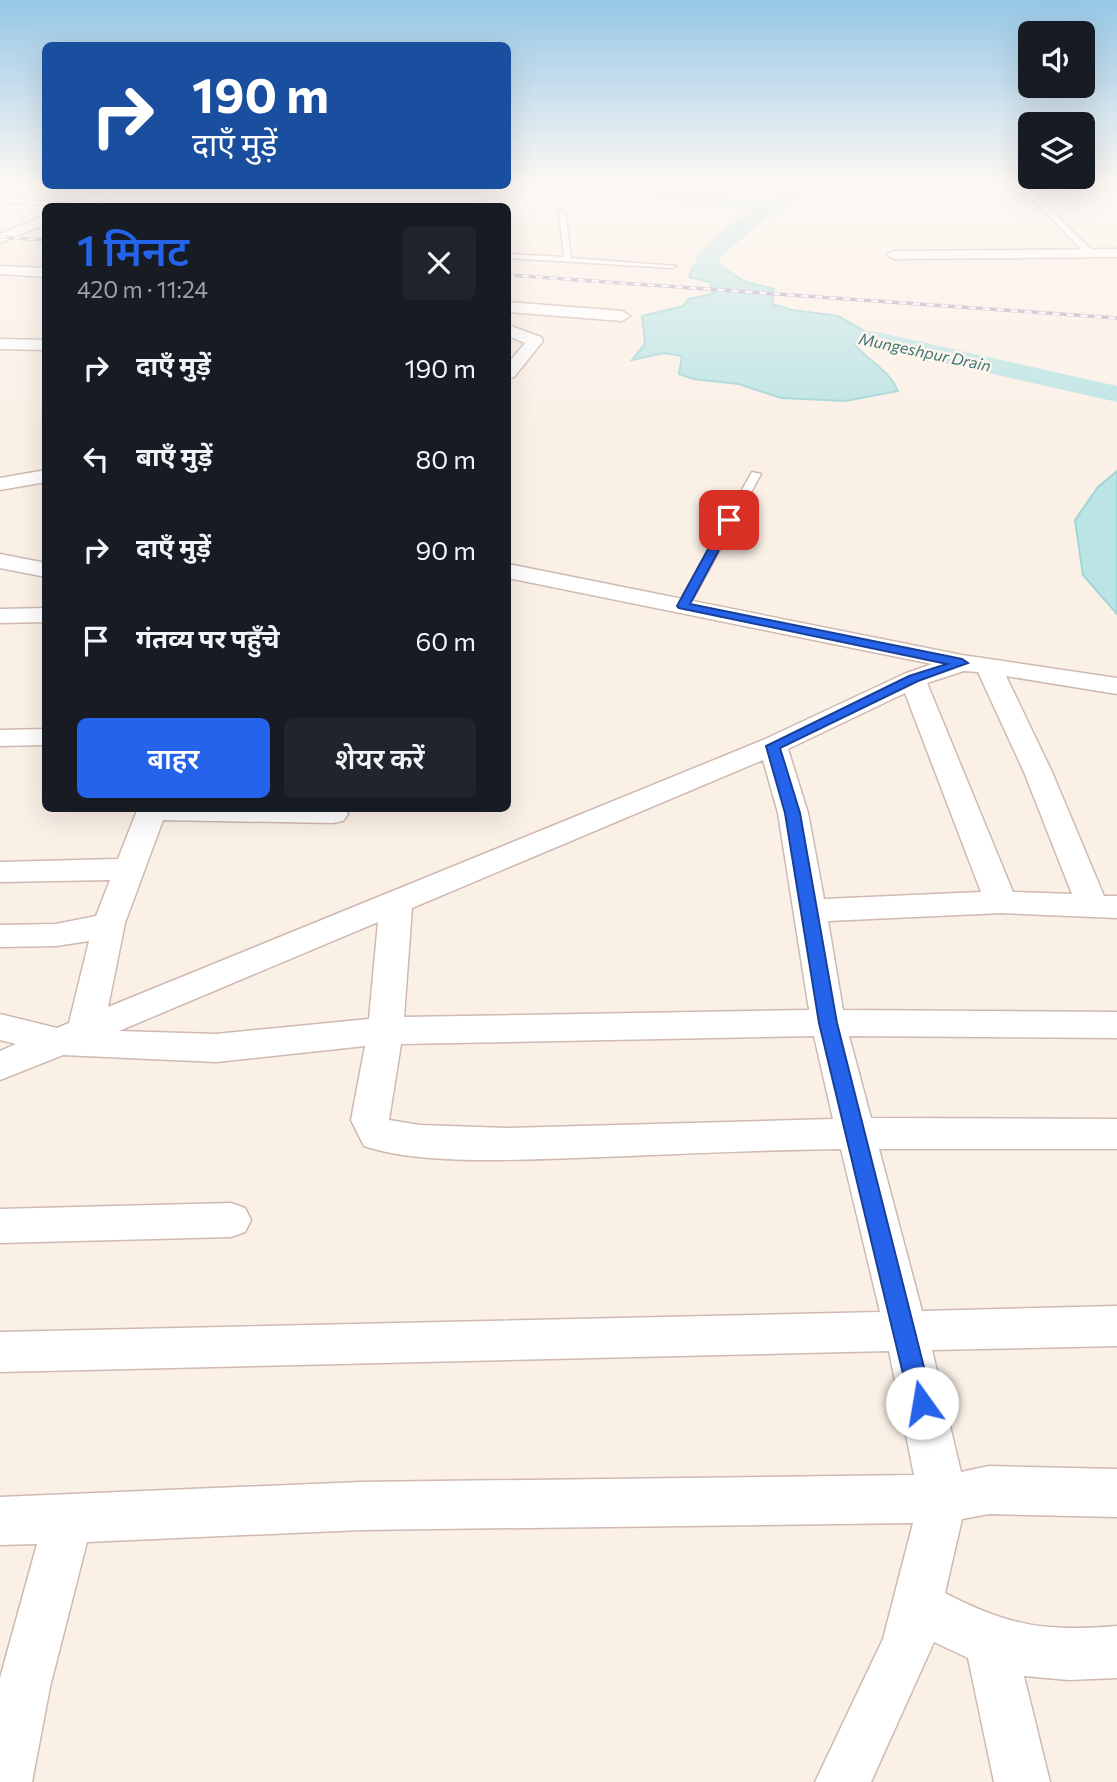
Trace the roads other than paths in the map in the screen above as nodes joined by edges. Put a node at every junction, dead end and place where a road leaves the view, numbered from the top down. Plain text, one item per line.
1 (0, 270) edge
2 (42, 273) edge
3 (514, 308) edge
4 (622, 316) dead end
5 (511, 326) edge
6 (511, 332) edge
7 (0, 344) edge
8 (42, 345) edge
9 (511, 370) edge
10 (755, 474) dead end
11 (42, 477) edge
12 (0, 484) edge
13 (42, 552) edge
14 (7, 563) edge
15 (42, 568) edge
16 (511, 572) edge
17 (683, 606) junction
18 (42, 615) edge
19 (0, 616) edge
20 (975, 664) junction
21 (913, 678) junction
22 (1117, 686) edge
23 (42, 737) edge
24 (0, 738) edge
25 (773, 746) junction
26 (152, 812) edge
27 (243, 812) edge
28 (333, 814) dead end
29 (129, 869) junction
30 (0, 872) edge
31 (1001, 902) junction
32 (396, 903) junction
33 (1105, 907) edge
34 (810, 911) junction
35 (109, 923) junction
36 (0, 936) edge
37 (828, 1023) junction
38 (1117, 1025) edge
39 (0, 1027) edge
40 (385, 1031) junction
41 (71, 1036) junction
42 (0, 1066) edge
43 (856, 1134) junction
44 (1117, 1135) edge
45 (231, 1220) dead end
46 (0, 1226) edge
47 (1117, 1326) edge
48 (906, 1331) junction
49 (0, 1352) edge
50 (1117, 1493) edge
51 (943, 1499) junction
52 (68, 1519) junction
53 (0, 1521) edge
54 (915, 1605) junction
55 (990, 1641) junction
56 (1117, 1653) edge
57 (12, 1687) edge
58 (4, 1782) edge
59 (843, 1782) edge
60 (1023, 1782) edge

1 - 2 street
3 - 4 street
3 - 5 street
6 - 9 street
7 - 8 street
10 - 17 lane
11 - 12 street
13 - 14 street
14 - 15 street
16 - 17 street
17 - 20 street
18 - 19 street
20 - 21 street
20 - 22 street
20 - 33 street
21 - 25 street
21 - 31 street
23 - 24 street
25 - 32 street
25 - 34 street
26 - 29 street
27 - 28 street
29 - 30 street
29 - 35 street
31 - 33 street
31 - 34 street
32 - 40 street
32 - 41 street
34 - 37 street
35 - 36 street
35 - 41 street
37 - 38 street
37 - 40 street
37 - 43 street
39 - 41 street
40 - 41 street
40 - 43 street
41 - 42 street
43 - 44 street
43 - 48 street
45 - 46 street
47 - 48 street
48 - 49 street
48 - 51 street
50 - 51 street
51 - 52 street
51 - 54 street
52 - 53 street
52 - 57 street
54 - 55 street
54 - 59 street
55 - 56 street
55 - 60 street
57 - 58 street

